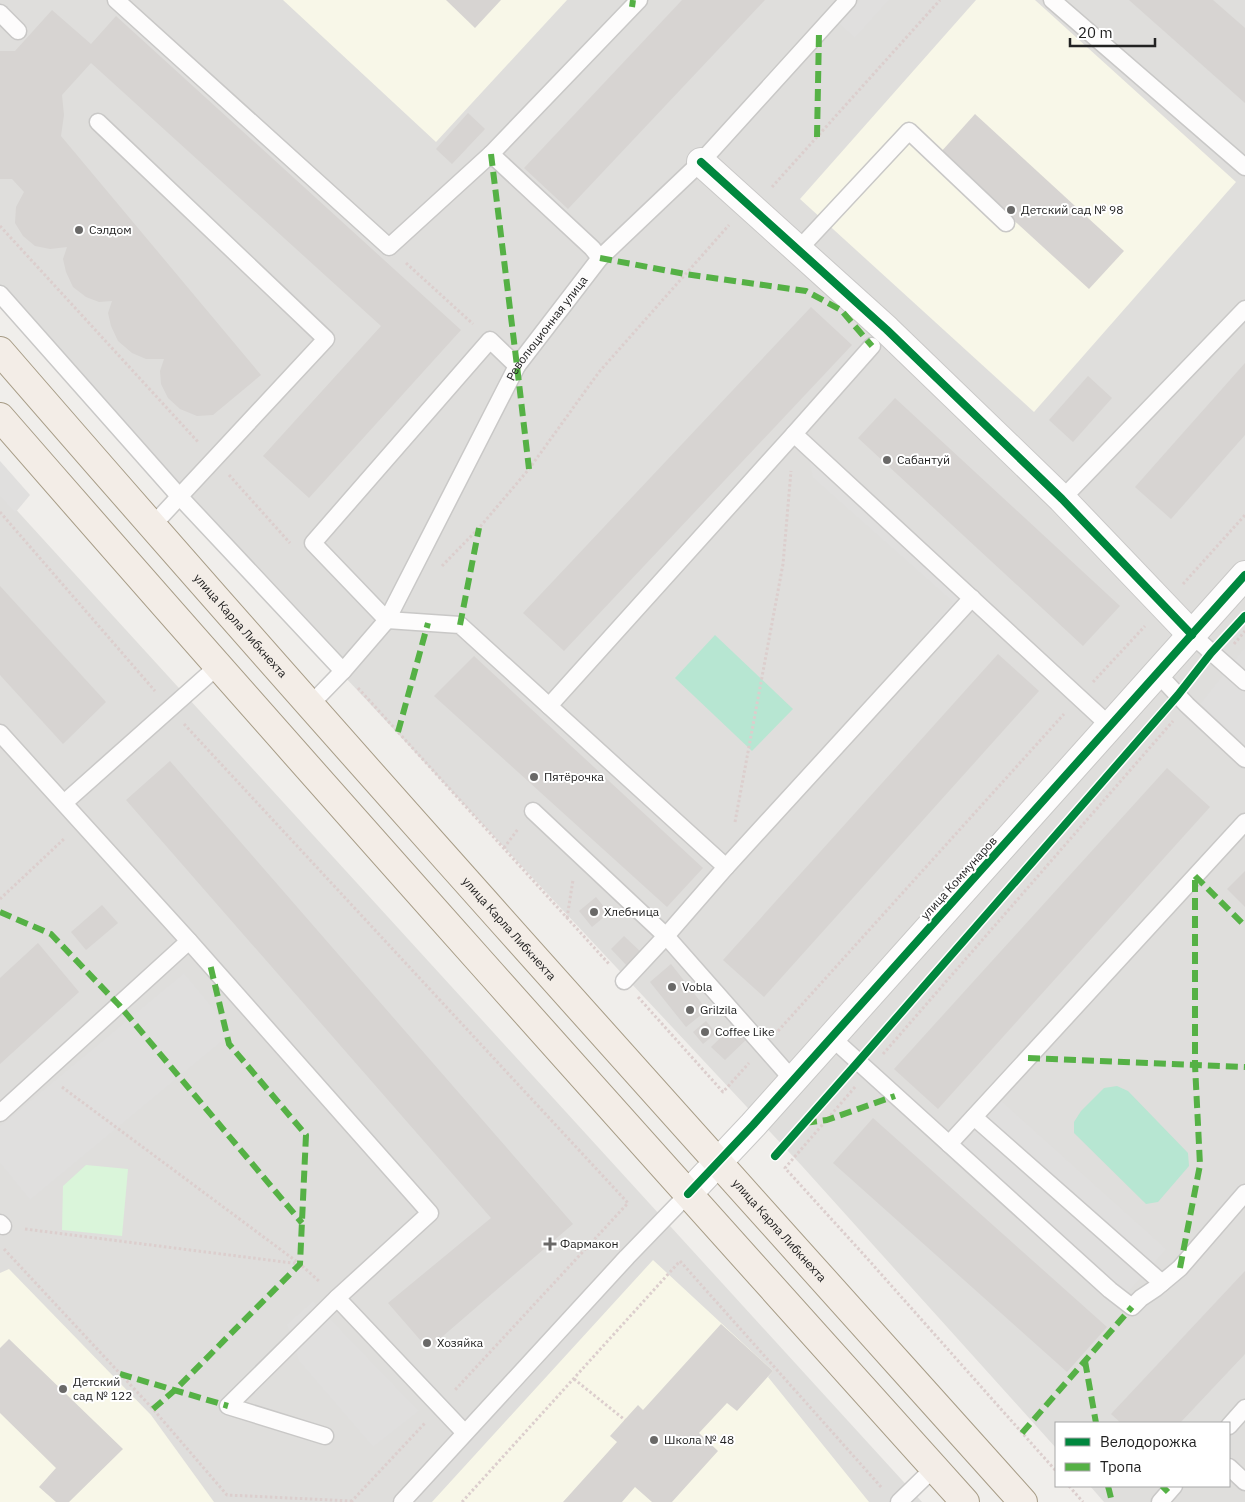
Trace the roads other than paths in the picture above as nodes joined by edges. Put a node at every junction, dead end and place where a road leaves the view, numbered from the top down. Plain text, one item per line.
1 (116, 0) edge
2 (639, 0) edge
3 (848, 0) edge
4 (1052, 0) edge
5 (0, 13) edge
6 (18, 31) dead end
7 (98, 122) dead end
8 (491, 154) junction
9 (701, 162) junction
10 (1245, 167) edge
11 (1006, 223) dead end
12 (798, 250) junction
13 (600, 258) junction
14 (0, 294) edge
15 (1245, 309) edge
16 (872, 346) dead end
17 (0, 351) edge
18 (518, 366) junction
19 (0, 417) edge
20 (794, 434) junction
21 (179, 496) junction
22 (1062, 499) junction
23 (152, 526) junction
24 (1245, 575) edge
25 (972, 598) junction
26 (387, 620) junction
27 (1192, 635) junction
28 (219, 665) junction
29 (343, 671) junction
30 (1157, 673) junction
31 (1245, 682) edge
32 (310, 705) junction
33 (549, 706) junction
34 (1110, 726) junction
35 (0, 733) edge
36 (1245, 759) edge
37 (64, 803) junction
38 (533, 811) dead end
39 (1245, 822) edge
40 (726, 867) junction
41 (666, 936) junction
42 (189, 940) junction
43 (624, 981) dead end
44 (831, 1037) junction
45 (793, 1080) junction
46 (0, 1113) edge
47 (974, 1117) junction
48 (948, 1144) junction
49 (718, 1163) junction
50 (1245, 1193) edge
51 (688, 1194) junction
52 (1162, 1283) junction
53 (337, 1298) junction
54 (1245, 1408) edge
55 (1230, 1425) edge
56 (466, 1433) junction
57 (325, 1436) dead end
58 (934, 1468) junction
59 (1230, 1468) edge
60 (1245, 1482) edge
61 (1173, 1487) edge
62 (893, 1498) edge
63 (402, 1502) edge
64 (965, 1502) edge
65 (1023, 1502) edge
66 (1160, 1502) edge

1 - 8 lane
2 - 8 lane
3 - 9 lane, Революционная улица
4 - 10 lane
5 - 6 lane
7 - 21 lane
8 - 13 lane
9 - 12 street
9 - 13 lane, Революционная улица
11 - 12 lane
12 - 22 street
13 - 18 lane, Революционная улица
14 - 21 lane
15 - 22 lane
16 - 20 lane
17 - 23 main road, улица Карла Либкнехта
18 - 26 lane, Революционная улица
18 - 26 lane
19 - 28 main road
20 - 25 lane
20 - 33 lane
21 - 23 lane
21 - 29 lane
22 - 27 street
23 - 32 main road, улица Карла Либкнехта
24 - 27 street, улица Коммунаров
25 - 34 lane
25 - 40 lane
26 - 29 lane, Революционная улица
26 - 33 lane
27 - 30 street, улица Коммунаров
27 - 31 lane
28 - 37 lane
28 - 51 main road
29 - 32 lane, Революционная улица
30 - 34 street, улица Коммунаров
30 - 36 lane
32 - 49 main road, улица Карла Либкнехта
33 - 40 lane
34 - 44 street, улица Коммунаров
35 - 37 lane
37 - 42 lane
38 - 41 lane
39 - 47 lane
40 - 41 lane
41 - 43 lane
41 - 45 lane
42 - 46 lane
42 - 53 lane
44 - 45 street, улица Коммунаров
44 - 48 lane
45 - 49 street, улица Коммунаров
47 - 48 lane
47 - 52 lane
48 - 52 lane
49 - 51 street, улица Коммунаров
49 - 65 main road, улица Карла Либкнехта
50 - 52 lane
51 - 56 lane
51 - 58 main road
53 - 56 lane
53 - 57 lane
54 - 55 lane
56 - 63 lane
58 - 62 lane
58 - 64 main road
59 - 60 lane
61 - 66 lane

